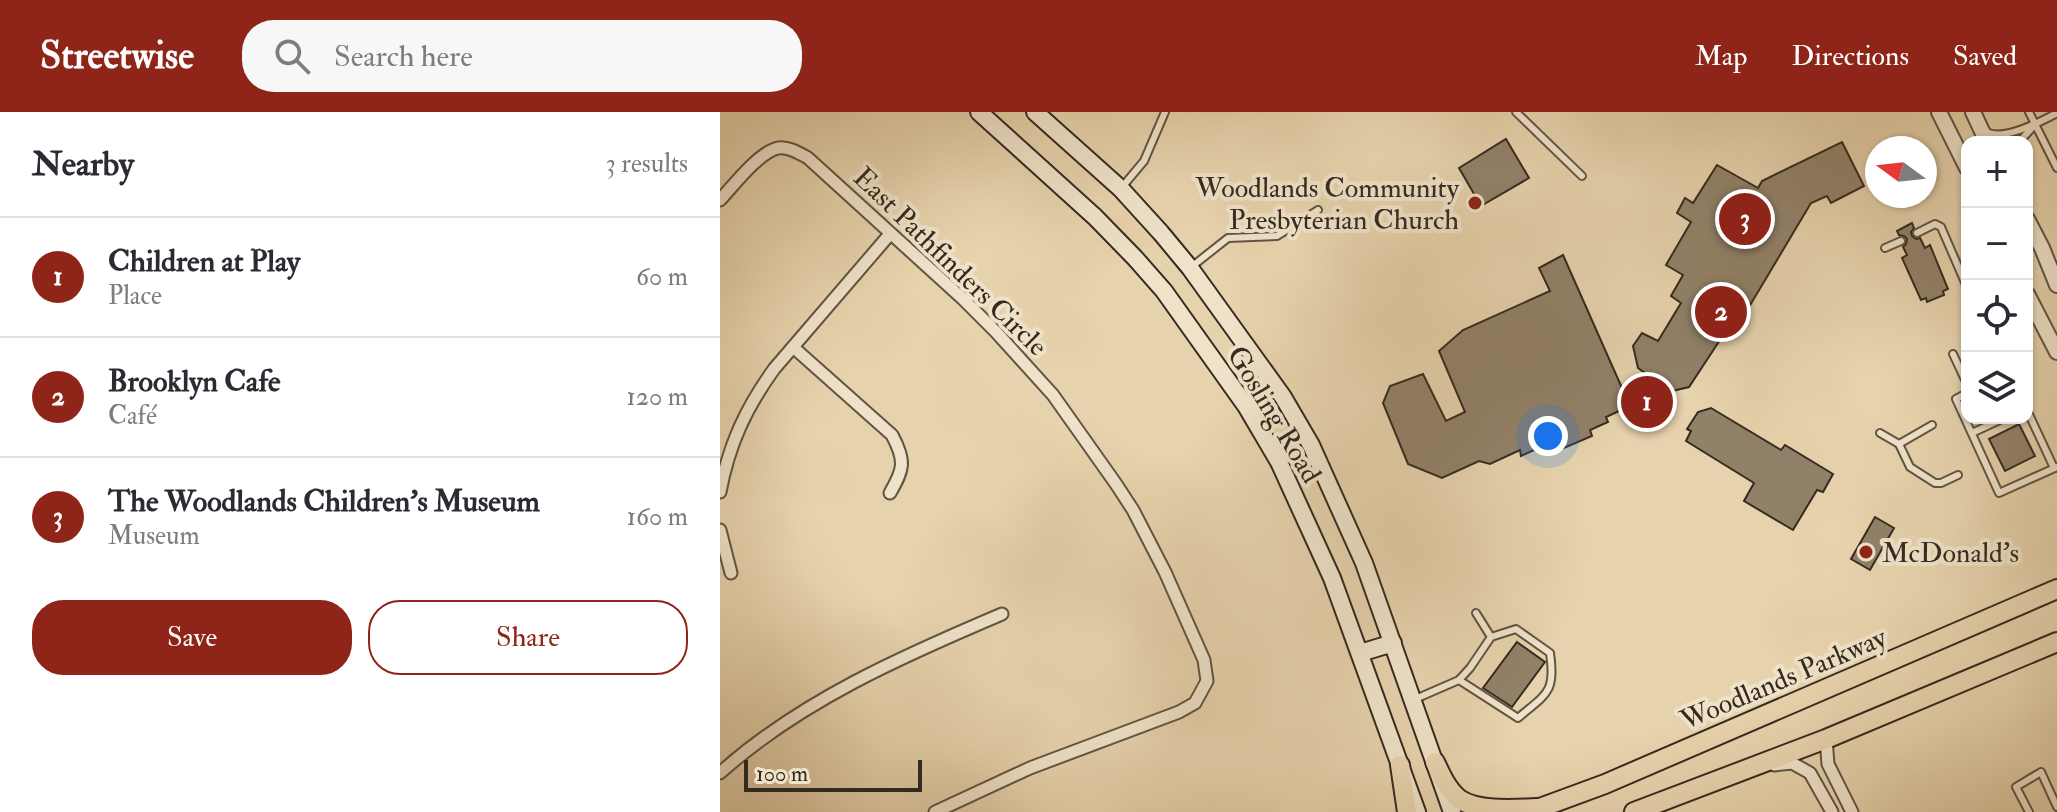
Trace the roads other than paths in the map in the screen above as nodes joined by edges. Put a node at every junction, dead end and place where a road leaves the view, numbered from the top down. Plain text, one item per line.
1 (979, 112) edge
2 (1035, 112) edge
3 (1165, 112) edge
4 (1516, 112) edge
5 (1939, 112) edge
6 (1973, 112) edge
7 (2029, 112) edge
8 (2057, 113) edge
9 (2035, 125) junction
10 (1984, 135) edge
11 (2025, 136) edge
12 (1961, 156) edge
13 (2057, 168) edge
14 (1582, 176) dead end
15 (1121, 189) junction
16 (720, 200) edge
17 (1318, 210) dead end
18 (2033, 231) edge
19 (1917, 233) dead end
20 (890, 234) junction
21 (1901, 241) dead end
22 (1885, 248) dead end
23 (1190, 268) junction
24 (1964, 280) edge
25 (2057, 285) edge
26 (2033, 306) edge
27 (793, 347) junction
28 (2057, 352) edge
29 (1953, 354) dead end
30 (1961, 371) edge
31 (2033, 422) edge
32 (1968, 424) edge
33 (1984, 424) edge
34 (1932, 425) dead end
35 (1880, 433) dead end
36 (1972, 433) junction
37 (1899, 444) junction
38 (2056, 468) edge
39 (1958, 475) dead end
40 (720, 492) edge
41 (890, 493) dead end
42 (720, 530) edge
43 (731, 573) dead end
44 (2057, 589) edge
45 (1476, 613) dead end
46 (1002, 614) dead end
47 (1491, 637) junction
48 (2057, 642) edge
49 (1393, 643) junction
50 (1360, 653) junction
51 (1459, 680) junction
52 (1413, 700) junction
53 (1826, 739) junction
54 (1435, 762) junction
55 (1400, 765) junction
56 (1753, 767) junction
57 (720, 773) edge
58 (2057, 807) edge
59 (1535, 810) edge
60 (935, 812) edge
61 (1407, 812) edge
62 (1417, 812) edge
63 (1452, 812) edge
64 (1634, 812) edge
65 (1832, 812) edge
66 (1852, 812) edge
67 (2029, 812) edge

1 - 50 main road, Gosling Road
2 - 15 main road, Gosling Road
3 - 15 lane
4 - 14 lane
5 - 12 street
6 - 10 street
7 - 9 lane
8 - 9 lane
9 - 10 lane
9 - 11 lane
9 - 13 lane
15 - 23 main road, Gosling Road
16 - 20 street, East Pathfinders Circle
17 - 23 lane
18 - 25 street
19 - 24 lane
20 - 27 street
20 - 60 street, East Pathfinders Circle
21 - 22 lane
23 - 49 main road, Gosling Road
26 - 28 street
27 - 40 street
27 - 41 street
29 - 30 lane
31 - 38 lane
32 - 36 lane
33 - 36 lane
34 - 37 lane
35 - 37 lane
36 - 38 lane
37 - 39 lane
42 - 43 street
44 - 59 main road, Woodlands Parkway
45 - 47 lane
46 - 57 street
47 - 51 lane
47 - 51 lane
48 - 53 main road
49 - 50 main road
49 - 52 main road, Gosling Road
50 - 55 main road, Gosling Road
51 - 52 lane
52 - 54 main road, Gosling Road
53 - 56 main road
53 - 66 street
54 - 59 main road, Woodlands Parkway
54 - 63 main road, Gosling Road
55 - 61 main road
55 - 62 main road, Gosling Road
56 - 64 main road
56 - 65 street
58 - 67 lane

